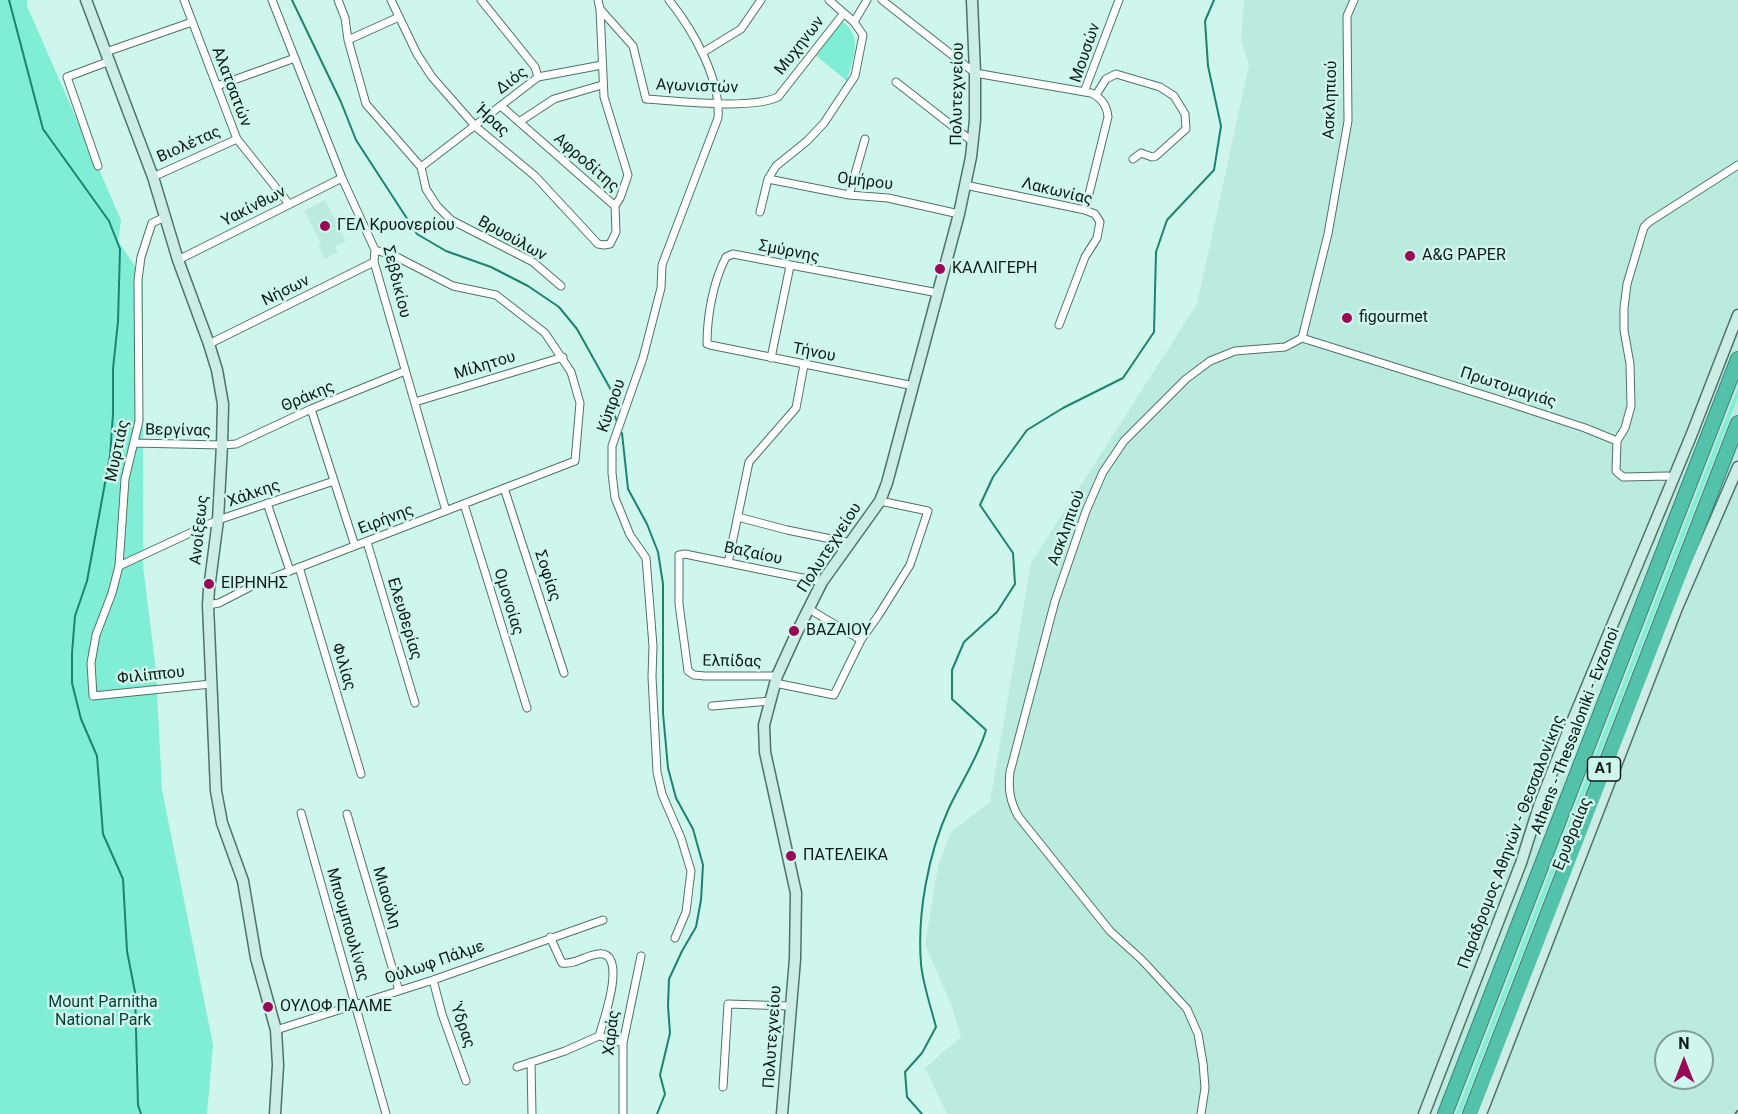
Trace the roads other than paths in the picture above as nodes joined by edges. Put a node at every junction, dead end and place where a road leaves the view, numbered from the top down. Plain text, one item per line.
1 (86, 0) edge
2 (184, 0) edge
3 (272, 0) edge
4 (338, 0) edge
5 (392, 0) edge
6 (482, 0) edge
7 (598, 0) edge
8 (669, 0) edge
9 (749, 0) edge
10 (761, 0) edge
11 (829, 0) edge
12 (867, 0) edge
13 (882, 0) edge
14 (972, 0) edge
15 (1119, 0) edge
16 (1354, 0) edge
17 (756, 7) junction
18 (600, 9) junction
19 (844, 12) junction
20 (399, 17) junction
21 (192, 22) junction
22 (854, 22) junction
23 (348, 40) junction
24 (702, 53) junction
25 (108, 57) junction
26 (295, 58) junction
27 (602, 65) junction
28 (975, 73) junction
29 (538, 77) junction
30 (896, 82) dead end
31 (602, 85) junction
32 (217, 86) junction
33 (1084, 92) junction
34 (1096, 96) junction
35 (778, 97) joint
36 (719, 103) junction
37 (501, 106) junction
38 (519, 122) junction
39 (476, 127) junction
40 (237, 139) junction
41 (865, 139) dead end
42 (973, 142) junction
43 (1132, 159) dead end
44 (1738, 165) edge
45 (98, 166) dead end
46 (421, 167) junction
47 (153, 177) junction
48 (342, 178) junction
49 (768, 179) junction
50 (965, 185) junction
51 (849, 195) junction
52 (289, 204) junction
53 (615, 206) junction
54 (1085, 210) junction
55 (760, 212) dead end
56 (959, 214) junction
57 (165, 217) junction
58 (598, 244) joint
59 (375, 250) junction
60 (178, 260) junction
61 (374, 262) junction
62 (790, 266) junction
63 (561, 286) dead end
64 (939, 293) junction
65 (1738, 315) edge
66 (1059, 326) dead end
67 (1302, 338) junction
68 (209, 344) junction
69 (710, 345) joint
70 (563, 357) junction
71 (771, 358) junction
72 (1738, 359) edge
73 (804, 365) junction
74 (405, 371) junction
75 (914, 386) junction
76 (415, 402) junction
77 (311, 409) junction
78 (1738, 423) edge
79 (1617, 441) junction
80 (134, 443) junction
81 (222, 445) junction
82 (1738, 468) edge
83 (1674, 477) junction
84 (334, 481) junction
85 (504, 488) junction
86 (880, 501) junction
87 (267, 503) junction
88 (464, 504) junction
89 (446, 511) junction
90 (738, 517) junction
91 (218, 520) junction
92 (367, 542) junction
93 (851, 543) junction
94 (355, 546) junction
95 (728, 563) junction
96 (119, 566) junction
97 (299, 567) junction
98 (290, 571) junction
99 (822, 582) junction
100 (208, 605) junction
101 (808, 609) junction
102 (861, 640) junction
103 (688, 672) joint
104 (564, 673) dead end
105 (776, 680) junction
106 (211, 684) junction
107 (93, 696) joint
108 (770, 701) junction
109 (415, 703) dead end
110 (712, 706) dead end
111 (527, 708) dead end
112 (361, 774) dead end
113 (301, 813) dead end
114 (347, 814) dead end
115 (603, 920) dead end
116 (550, 937) junction
117 (675, 938) dead end
118 (641, 956) dead end
119 (433, 980) junction
120 (399, 991) junction
121 (357, 1004) junction
122 (790, 1006) junction
123 (276, 1030) junction
124 (599, 1036) junction
125 (623, 1043) junction
126 (531, 1062) junction
127 (517, 1067) dead end
128 (466, 1081) dead end
129 (723, 1087) dead end
130 (275, 1114) edge
131 (386, 1114) edge
132 (532, 1114) edge
133 (623, 1114) edge
134 (782, 1114) edge
135 (1201, 1114) edge
136 (1424, 1114) edge
137 (1445, 1114) edge
138 (1470, 1114) edge
139 (1481, 1114) edge

1 - 25 street, Ανοίξεως
2 - 21 street, Αλατσατών
3 - 26 street, Σεβδικίου
4 - 23 street, Βρυούλων
5 - 20 street, Ήρας
6 - 29 street
7 - 18 street
8 - 24 street, Κύπρου
9 - 17 street
10 - 17 street
11 - 19 street
12 - 22 street
13 - 28 street
14 - 28 street, Πολυτεχνείου
15 - 33 street, Μουσών
16 - 67 street, Ασκληπιού
17 - 24 street
18 - 27 street
18 - 36 street, Αγωνιστών
19 - 22 street
19 - 35 street, Μυχηνων
20 - 23 street
20 - 39 street, Ήρας
21 - 25 street
21 - 32 street, Αλατσατών
22 - 49 street
23 - 46 street, Βρυούλων
24 - 36 street, Κύπρου
25 - 45 street
25 - 47 street, Ανοίξεως
26 - 32 street
26 - 48 street, Σεβδικίου
27 - 29 street, Διός
27 - 31 street
28 - 33 street
28 - 42 street, Πολυτεχνείου
29 - 37 street, Διός
30 - 42 street
31 - 38 street
31 - 53 street
32 - 40 street, Αλατσατών
33 - 34 street, Μουσών
34 - 43 street
34 - 54 street, Μουσών
35 - 36 street, Αγωνιστών
36 - 117 street, Κύπρου
37 - 38 street, Αφροδίτης
37 - 39 street, Διός
38 - 53 street, Αφροδίτης
39 - 46 street, Διός
39 - 58 street, Ήρας
40 - 47 street, Βιολέτας
40 - 52 street, Αλατσατών
41 - 51 street
42 - 50 street, Πολυτεχνείου
44 - 79 street
46 - 63 street, Βρυούλων
47 - 57 street, Ανοίξεως
48 - 52 street, Υακίνθων
48 - 59 street, Σεβδικίου
49 - 51 street, Ομήρου
49 - 55 street
50 - 54 street, Λακωνίας
50 - 56 street, Πολυτεχνείου
51 - 56 street, Ομήρου
52 - 60 street, Υακίνθων
53 - 58 street, Αφροδίτης
54 - 66 street, Λακωνίας
56 - 64 street, Πολυτεχνείου
57 - 60 street, Ανοίξεως
57 - 80 street, Μυρτιάς
59 - 61 street, Σεβδικίου
59 - 70 street
60 - 68 street, Ανοίξεως
61 - 68 street, Νήσων
61 - 74 street, Σεβδικίου
62 - 64 street, Σμύρνης
62 - 69 street, Σμύρνης
62 - 71 street
64 - 75 street, Πολυτεχνείου
65 - 83 street, Παράδρομος Αθηνών - Θεσσαλονίκης
67 - 79 street, Πρωτομαγιάς
67 - 135 street, Ασκληπιού
68 - 81 street, Ανοίξεως
69 - 71 street, Τήνου
70 - 76 street, Μίλητου
70 - 85 street, Ειρήνης
71 - 73 street, Τήνου
72 - 137 highway, Athens - Thessaloniki - Evzonoi / Α1
73 - 75 street, Τήνου
73 - 90 street
74 - 76 street, Σεβδικίου
74 - 77 street, Θράκης
75 - 86 street, Πολυτεχνείου
76 - 89 street, Σεβδικίου
77 - 81 street, Θράκης
77 - 84 street
78 - 138 highway, Α1
79 - 83 street
80 - 81 street, Βεργίνας
80 - 96 street, Μυρτιάς
81 - 91 street, Ανοίξεως
82 - 139 street, Ερυθραίας
83 - 136 street, Παράδρομος Αθηνών - Θεσσαλονίκης
84 - 87 street, Χάλκης
84 - 94 street
85 - 88 street, Ειρήνης
85 - 104 street, Σοφίας
86 - 93 street, Πολυτεχνείου
86 - 102 street
87 - 91 street, Χάλκης
87 - 98 street
88 - 89 street, Ειρήνης
88 - 111 street, Ομονοίας
89 - 92 street, Ειρήνης
90 - 93 street
90 - 95 street
91 - 96 street, Χάλκης
91 - 100 street, Ανοίξεως
92 - 94 street, Ειρήνης
92 - 109 street, Ελευθερίας
93 - 99 street, Πολυτεχνείου
94 - 97 street, Ειρήνης
95 - 99 street, Βαζαίου
95 - 103 street, Βαζαίου
96 - 107 street, Μυρτιάς
97 - 98 street, Ειρήνης
97 - 112 street, Φιλίας
98 - 100 street, Ειρήνης
99 - 101 street, Πολυτεχνείου
100 - 106 street, Ανοίξεως
101 - 102 street
101 - 105 street, Πολυτεχνείου
102 - 105 street, Ελπίδας
103 - 105 street, Ελπίδας
105 - 108 street, Πολυτεχνείου
106 - 107 street, Φιλίππου
106 - 123 street, Ανοίξεως
108 - 110 street
108 - 122 street, Πολυτεχνείου
113 - 121 street, Μπουμπουλίνας
114 - 120 street, Μιαούλη
115 - 116 street, Ούλωφ Πάλμε
116 - 119 street, Ούλωφ Πάλμε
116 - 124 street
118 - 125 street, Χαράς
119 - 120 street, Ούλωφ Πάλμε
119 - 128 street, Ύδρας
120 - 121 street, Ούλωφ Πάλμε
121 - 123 street, Ούλωφ Πάλμε
121 - 131 street, Μπουμπουλίνας
122 - 129 street
122 - 134 street, Πολυτεχνείου
123 - 130 street, Ανοίξεως
124 - 125 street
124 - 126 street
125 - 133 street, Χαράς
126 - 127 street
126 - 132 street

